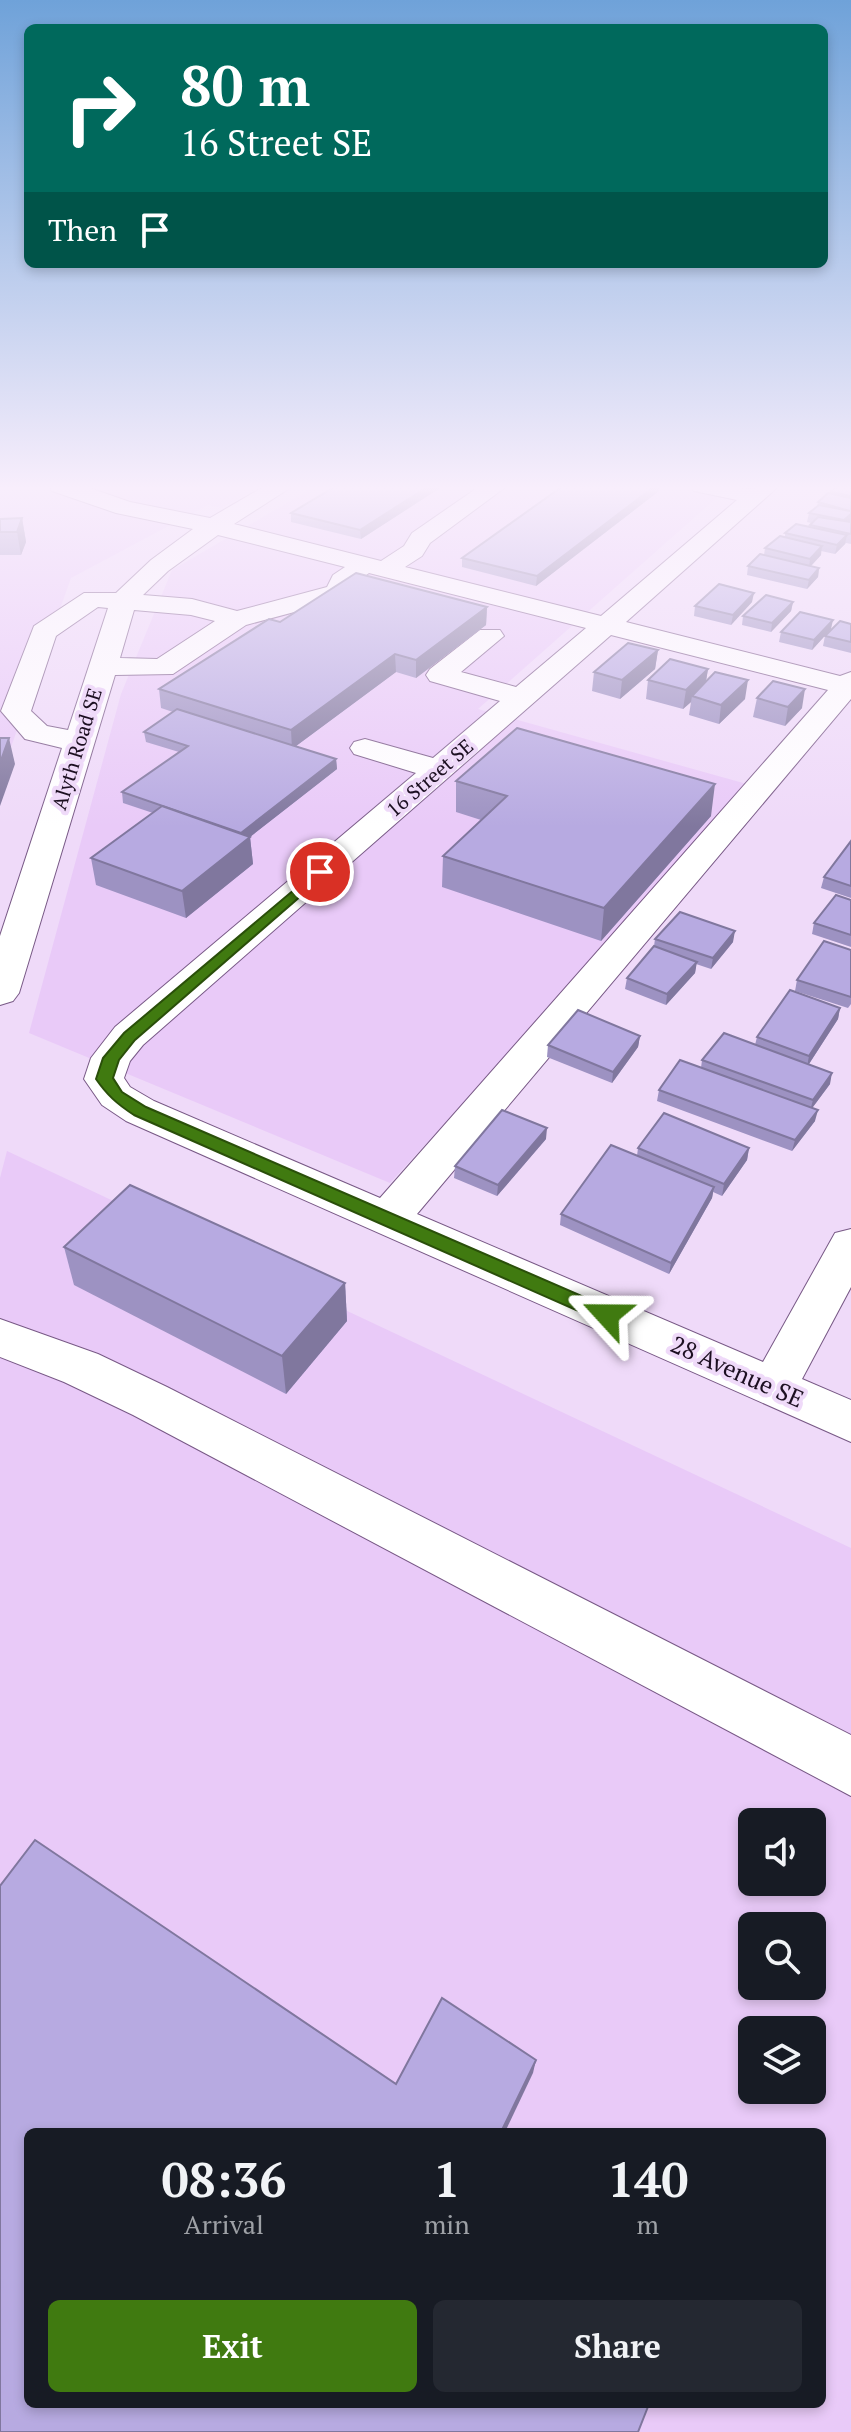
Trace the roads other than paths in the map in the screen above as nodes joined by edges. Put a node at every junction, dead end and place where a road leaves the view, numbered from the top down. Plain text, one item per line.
1 (92, 599) edge
2 (108, 599) edge
3 (310, 599) edge
4 (502, 599) edge
5 (638, 599) edge
6 (124, 600) junction
7 (237, 619) junction
8 (607, 626) junction
9 (490, 636) dead end
10 (103, 666) junction
11 (850, 685) edge
12 (522, 698) junction
13 (80, 739) junction
14 (365, 748) dead end
15 (439, 770) junction
16 (0, 993) edge
17 (104, 1079) joint
18 (387, 1219) junction
19 (851, 1245) edge
20 (0, 1337) edge
21 (773, 1388) junction
22 (851, 1422) edge
23 (851, 1767) edge

1 - 13 street
2 - 6 street
3 - 7 street
4 - 8 street
5 - 8 street, 16 Street SE
6 - 7 street
6 - 10 street, Alyth Road SE
7 - 10 street
8 - 11 street
8 - 12 street, 16 Street SE
9 - 12 street
10 - 13 street, Alyth Road SE
11 - 18 street
12 - 15 street, 16 Street SE
13 - 16 street, Alyth Road SE
14 - 15 street
15 - 17 street, 16 Street SE
17 - 18 street, 28 Avenue SE
18 - 21 street, 28 Avenue SE
19 - 21 street
20 - 23 street
21 - 22 street, 28 Avenue SE

